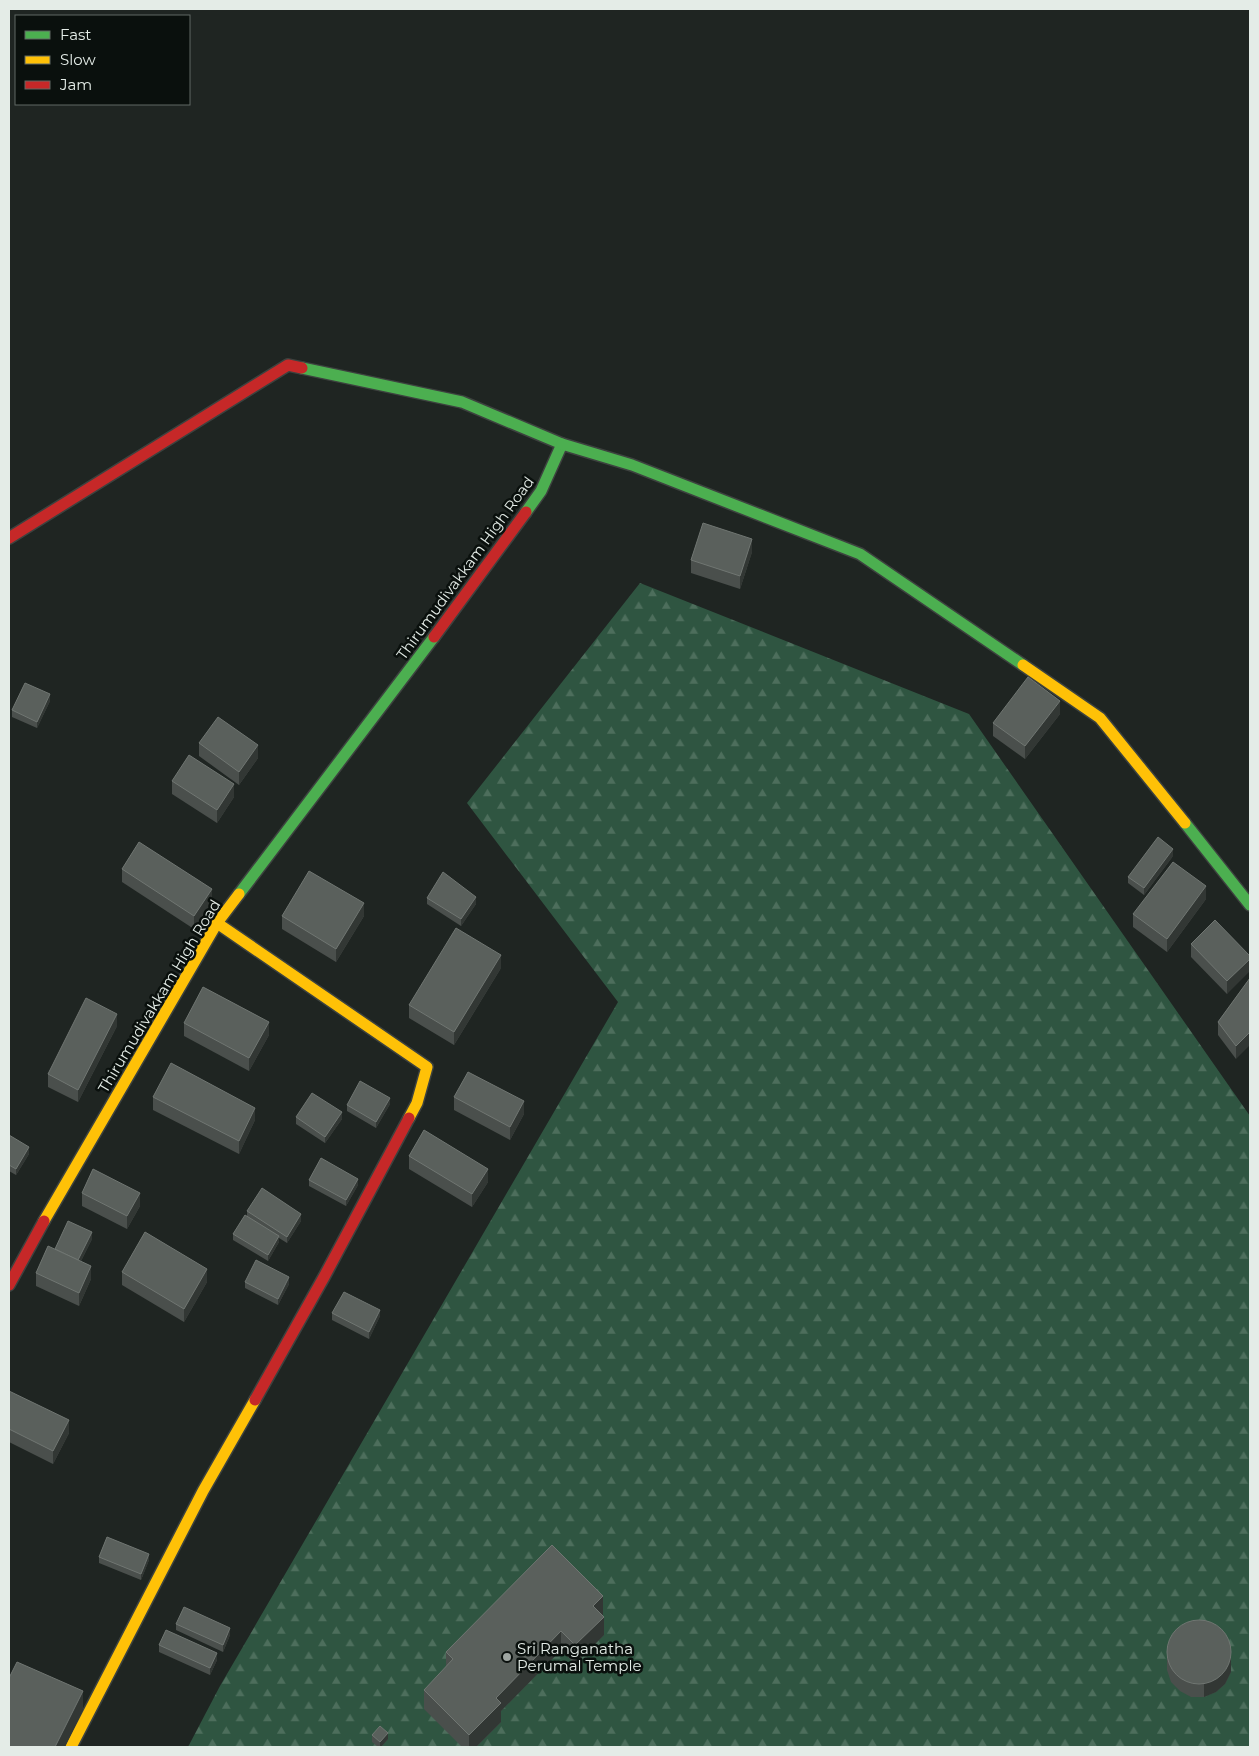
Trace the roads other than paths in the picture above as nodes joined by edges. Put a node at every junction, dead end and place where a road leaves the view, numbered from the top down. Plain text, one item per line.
1 (562, 444) junction
2 (9, 538) edge
3 (1250, 905) edge
4 (217, 924) junction
5 (9, 1285) edge
6 (71, 1747) edge

1 - 2 street
1 - 3 street
1 - 4 street, Thirumudivakkam High Road
4 - 5 street, Thirumudivakkam High Road
4 - 6 street

